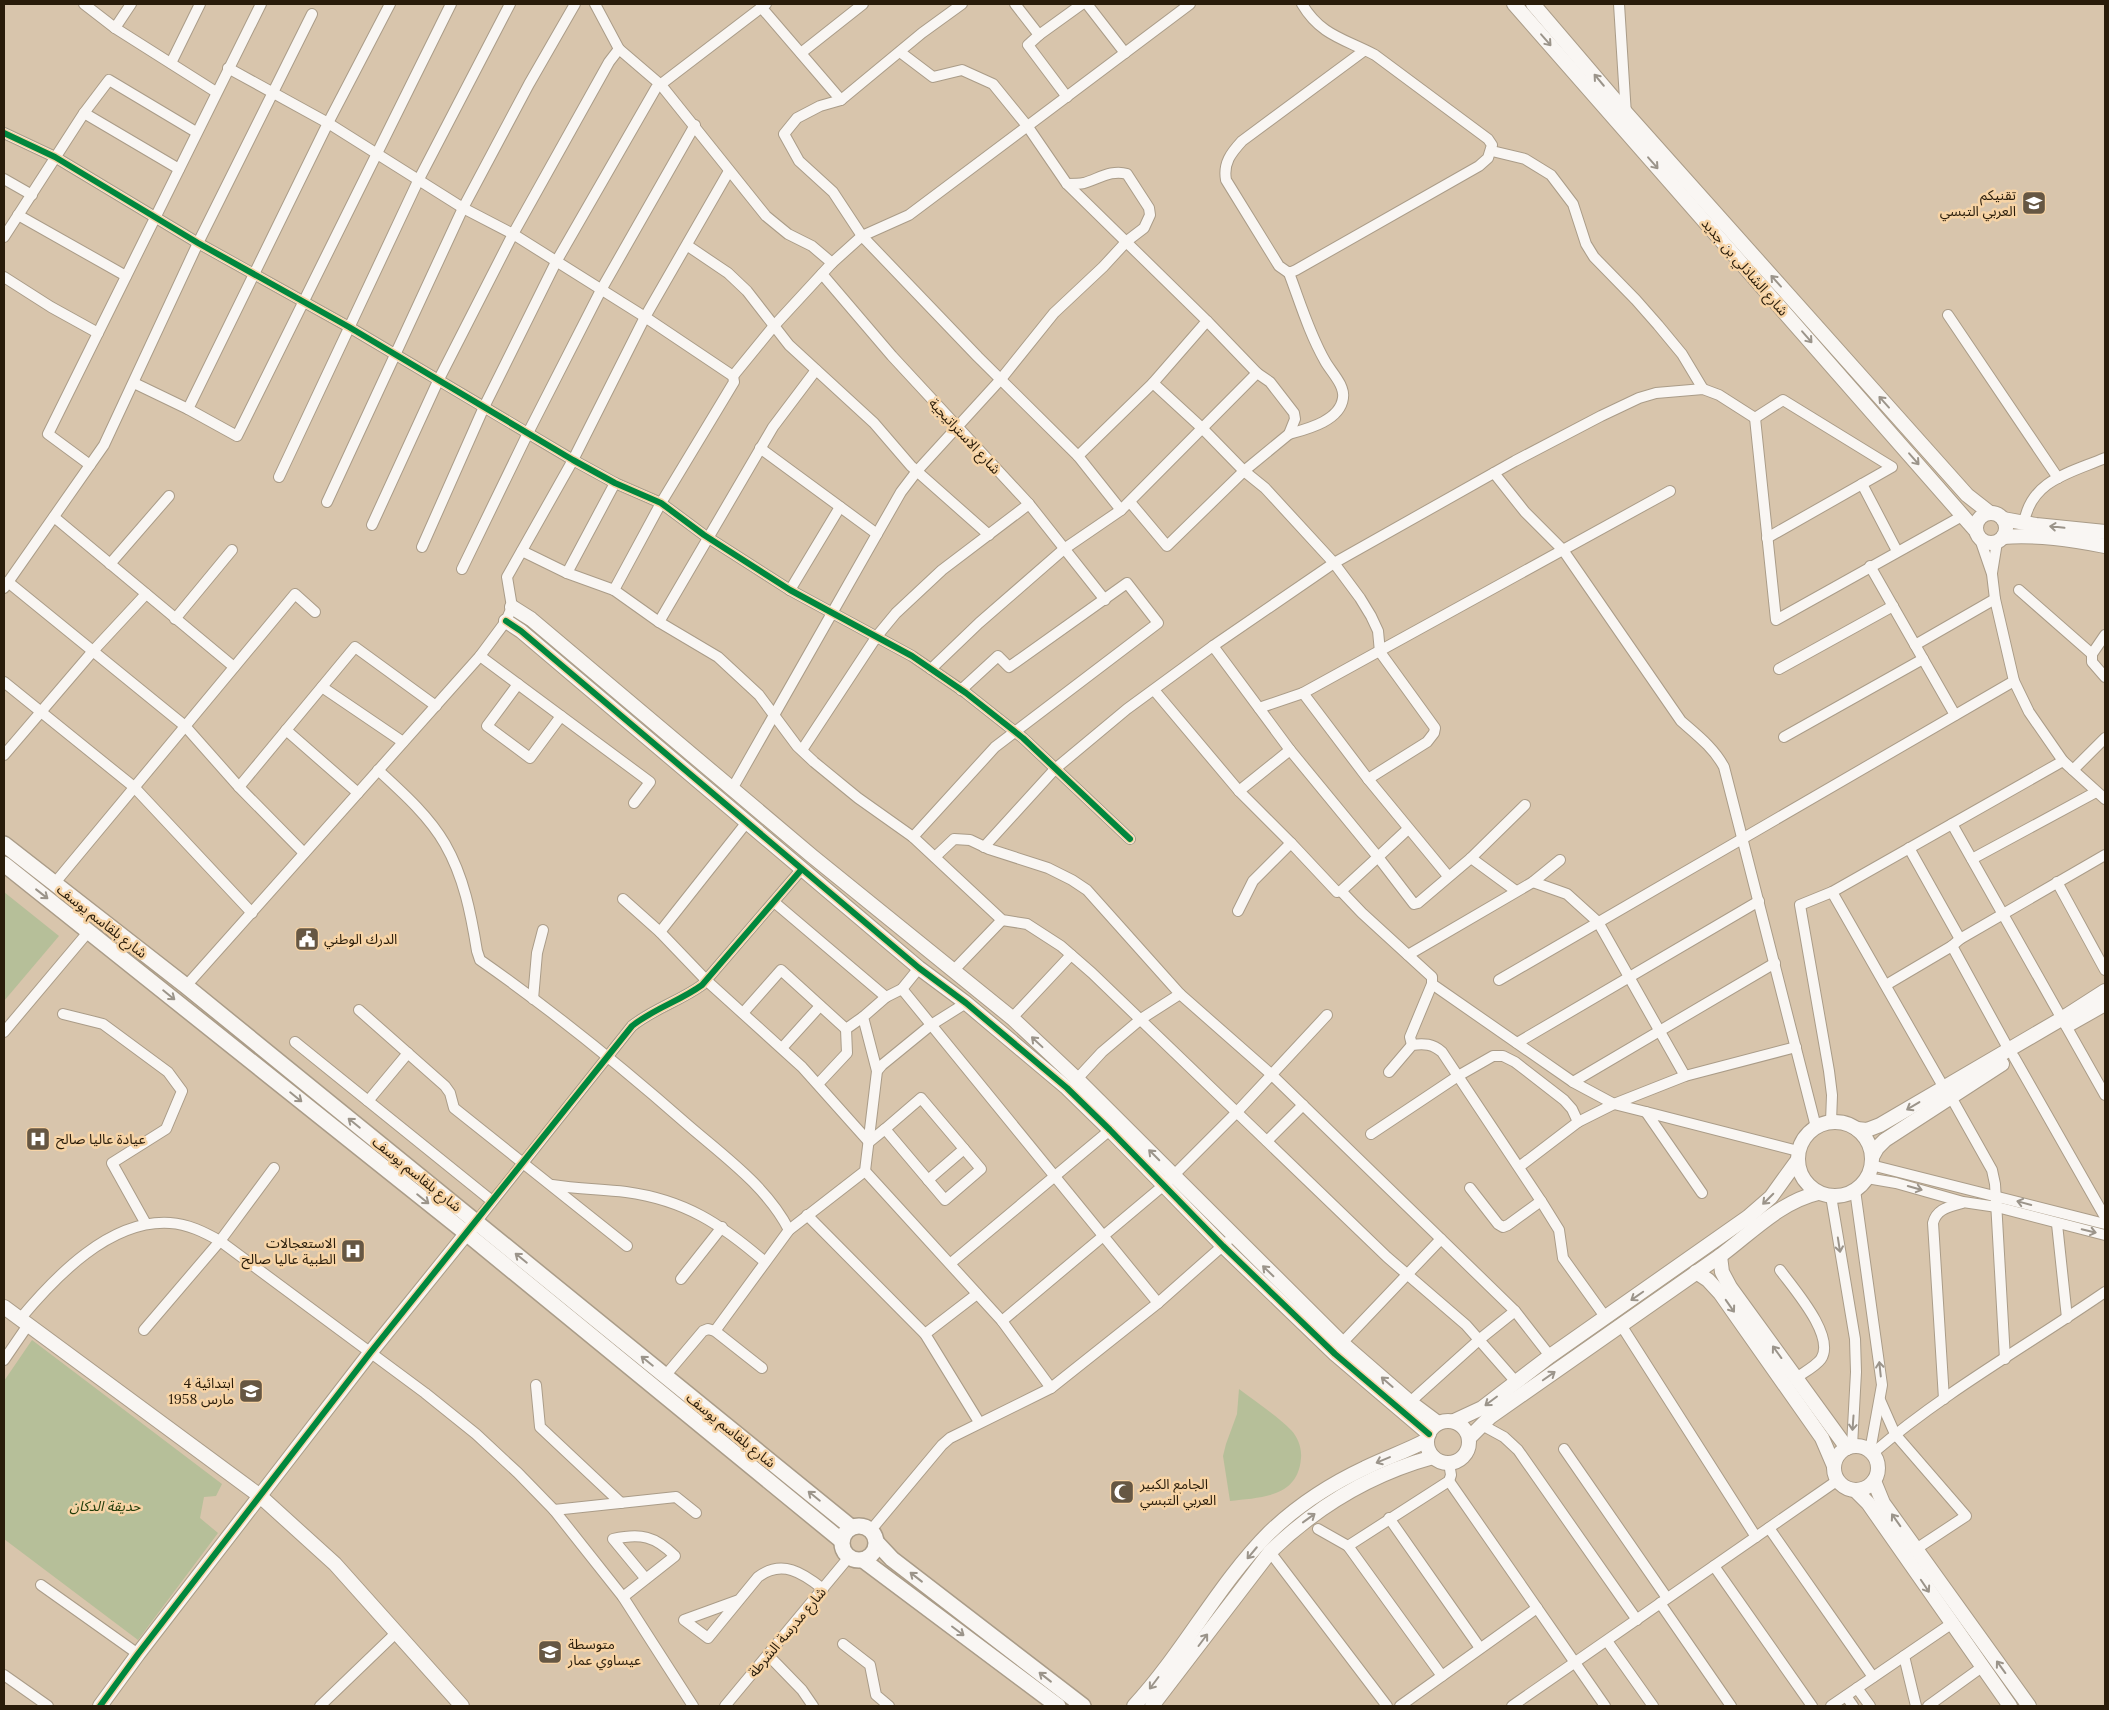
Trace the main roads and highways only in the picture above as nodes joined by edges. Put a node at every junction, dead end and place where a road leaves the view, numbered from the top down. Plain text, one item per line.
1 (4, 844) edge
2 (4, 864) edge
3 (471, 1228) junction
4 (852, 1527) junction
5 (874, 1537) junction
6 (842, 1541) junction
7 (856, 1559) junction
8 (1058, 1706) edge
9 (1083, 1706) edge

3 -> 1 main road, شارع بلقاسم يوسف
2 -> 3 main road, شارع بلقاسم يوسف
4 -> 3 main road, شارع بلقاسم يوسف
3 - 6 main road, شارع بلقاسم يوسف
4 - 5 main road
4 - 6 main road
5 - 7 main road
9 -> 5 main road
6 - 7 main road
7 -> 8 main road

